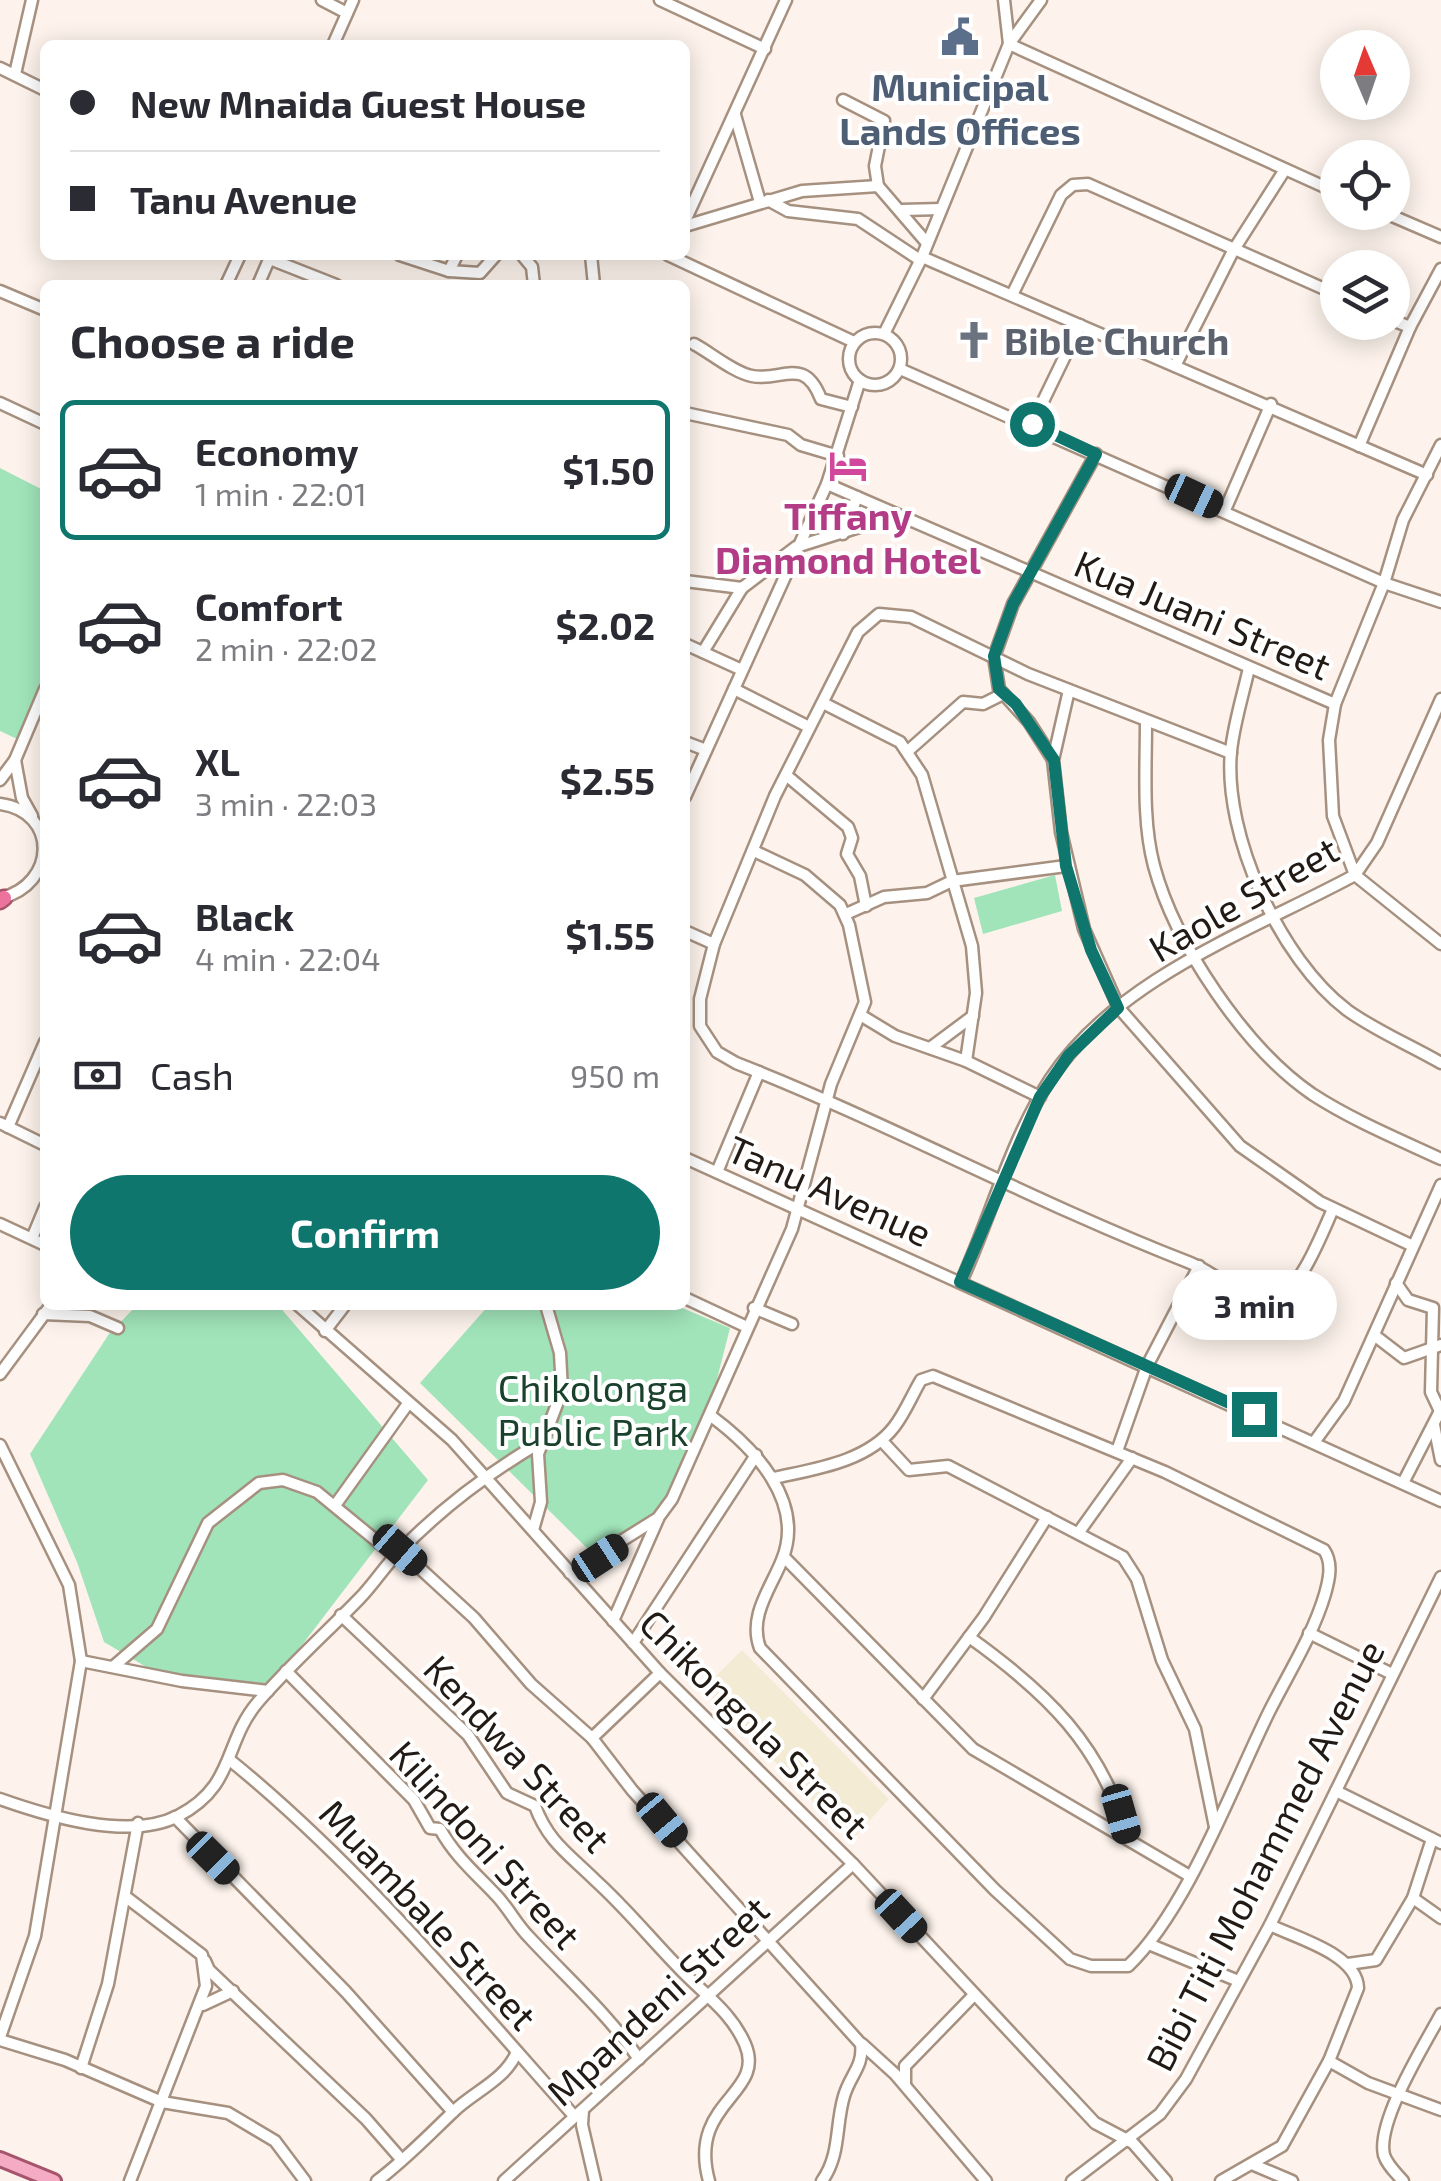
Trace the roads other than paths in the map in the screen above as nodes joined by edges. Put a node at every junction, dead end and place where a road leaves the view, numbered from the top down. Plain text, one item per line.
1 (32, 0) edge
2 (322, 0) edge
3 (353, 0) edge
4 (660, 0) edge
5 (694, 0) edge
6 (786, 0) edge
7 (1004, 0) edge
8 (1042, 0) edge
9 (347, 12) junction
10 (688, 14) junction
11 (335, 40) edge
12 (1009, 44) junction
13 (764, 48) junction
14 (0, 68) edge
15 (15, 74) junction
16 (40, 87) edge
17 (843, 100) dead end
18 (735, 115) junction
19 (1284, 171) junction
20 (878, 186) junction
21 (1320, 186) edge
22 (764, 201) junction
23 (942, 209) junction
24 (902, 210) junction
25 (690, 213) edge
26 (690, 223) edge
27 (1410, 224) edge
28 (1441, 238) edge
29 (928, 243) junction
30 (1232, 251) junction
31 (921, 258) junction
32 (278, 260) edge
33 (415, 260) edge
34 (454, 260) edge
35 (492, 260) edge
36 (679, 260) edge
37 (1441, 269) edge
38 (448, 271) junction
39 (324, 280) edge
40 (1320, 288) edge
41 (0, 291) edge
42 (1013, 294) junction
43 (40, 308) edge
44 (1080, 325) junction
45 (1410, 327) edge
46 (884, 334) junction
47 (1404, 340) edge
48 (854, 342) junction
49 (694, 344) dead end
50 (1176, 366) junction
51 (900, 369) junction
52 (860, 380) junction
53 (0, 403) edge
54 (1272, 404) junction
55 (852, 408) junction
56 (690, 414) edge
57 (40, 422) edge
58 (1032, 424) junction
59 (1441, 444) edge
60 (1359, 446) junction
61 (1096, 454) junction
62 (838, 456) junction
63 (1427, 475) junction
64 (827, 484) junction
65 (857, 497) junction
66 (1224, 510) junction
67 (897, 515) junction
68 (843, 535) junction
69 (796, 548) junction
70 (1032, 574) junction
71 (690, 582) edge
72 (1384, 583) junction
73 (742, 588) junction
74 (1441, 602) edge
75 (690, 646) edge
76 (703, 652) junction
77 (994, 656) junction
78 (1249, 668) junction
79 (742, 670) junction
80 (734, 689) junction
81 (1069, 690) junction
82 (1003, 694) junction
83 (1441, 700) edge
84 (40, 701) edge
85 (825, 704) junction
86 (1335, 704) junction
87 (1146, 722) junction
88 (808, 727) junction
89 (690, 744) edge
90 (706, 750) junction
91 (908, 750) junction
92 (1231, 753) junction
93 (15, 760) junction
94 (1054, 760) junction
95 (786, 775) junction
96 (0, 780) edge
97 (690, 786) edge
98 (0, 804) edge
99 (36, 824) junction
100 (40, 836) edge
101 (754, 850) junction
102 (40, 865) edge
103 (1066, 866) junction
104 (1355, 875) junction
105 (952, 881) junction
106 (40, 887) edge
107 (24, 890) junction
108 (1, 899) edge
109 (866, 906) junction
110 (846, 914) junction
111 (1276, 917) junction
112 (690, 932) edge
113 (714, 944) junction
114 (1441, 944) edge
115 (1195, 960) junction
116 (1118, 1008) junction
117 (862, 1016) junction
118 (974, 1016) junction
119 (930, 1048) junction
120 (40, 1052) edge
121 (966, 1061) junction
122 (1441, 1063) edge
123 (759, 1072) junction
124 (1040, 1097) junction
125 (826, 1103) junction
126 (4, 1125) edge
127 (40, 1143) edge
128 (1441, 1159) edge
129 (690, 1160) edge
130 (717, 1172) junction
131 (1005, 1179) junction
132 (1441, 1185) edge
133 (1437, 1204) edge
134 (1334, 1209) junction
135 (800, 1210) junction
136 (40, 1218) edge
137 (0, 1224) edge
138 (32, 1236) junction
139 (40, 1242) edge
140 (1413, 1246) junction
141 (1199, 1266) junction
142 (960, 1282) junction
143 (1396, 1283) junction
144 (690, 1300) edge
145 (754, 1308) junction
146 (46, 1310) edge
147 (53, 1310) edge
148 (303, 1310) edge
149 (342, 1310) edge
150 (547, 1310) edge
151 (792, 1324) dead end
152 (118, 1328) dead end
153 (747, 1328) junction
154 (325, 1331) junction
155 (1374, 1334) junction
156 (1441, 1346) edge
157 (1429, 1351) junction
158 (1147, 1366) junction
159 (0, 1374) edge
160 (408, 1405) junction
161 (1441, 1410) edge
162 (710, 1416) junction
163 (1434, 1424) junction
164 (882, 1441) junction
165 (1315, 1441) junction
166 (541, 1442) junction
167 (0, 1445) edge
168 (1116, 1452) junction
169 (756, 1455) junction
170 (1132, 1458) junction
171 (1441, 1460) edge
172 (483, 1476) junction
173 (774, 1478) junction
174 (1404, 1481) junction
175 (1441, 1501) edge
176 (336, 1504) junction
177 (1047, 1517) junction
178 (658, 1518) junction
179 (533, 1530) junction
180 (1079, 1532) junction
181 (398, 1553) junction
182 (784, 1557) junction
183 (570, 1574) junction
184 (1441, 1577) edge
185 (341, 1615) junction
186 (613, 1621) junction
187 (1308, 1633) junction
188 (969, 1638) junction
189 (634, 1643) junction
190 (82, 1661) junction
191 (114, 1666) junction
192 (286, 1672) junction
193 (660, 1672) junction
194 (1390, 1674) junction
195 (268, 1691) junction
196 (924, 1699) junction
197 (592, 1738) junction
198 (231, 1761) junction
199 (1336, 1790) junction
200 (0, 1799) edge
201 (57, 1817) junction
202 (176, 1817) junction
203 (138, 1823) junction
204 (1215, 1828) junction
205 (1128, 1840) junction
206 (1436, 1841) edge
207 (852, 1864) junction
208 (1188, 1875) junction
209 (126, 1897) junction
210 (1413, 1898) junction
211 (1441, 1918) edge
212 (1270, 1924) junction
213 (768, 1939) junction
214 (1151, 1945) junction
215 (202, 1955) junction
216 (1348, 1964) junction
217 (1236, 1980) junction
218 (233, 1991) junction
219 (708, 1994) junction
220 (974, 1995) junction
221 (201, 2006) junction
222 (1441, 2014) edge
223 (0, 2039) edge
224 (862, 2044) junction
225 (517, 2052) junction
226 (638, 2059) junction
227 (1329, 2061) junction
228 (81, 2068) junction
229 (533, 2070) junction
230 (506, 2072) junction
231 (905, 2086) junction
232 (1400, 2095) junction
233 (162, 2102) junction
234 (1441, 2110) edge
235 (454, 2112) junction
236 (579, 2114) junction
237 (1126, 2138) junction
238 (0, 2159) edge
239 (401, 2159) junction
240 (1253, 2165) junction
241 (825, 2180) edge
242 (54, 2181) edge
243 (130, 2181) edge
244 (305, 2181) edge
245 (377, 2181) edge
246 (504, 2181) edge
247 (596, 2181) edge
248 (709, 2181) edge
249 (986, 2181) edge
250 (1072, 2181) edge
251 (1166, 2181) edge
252 (1221, 2181) edge
253 (1292, 2181) edge
254 (1402, 2181) edge

1 - 15 street
2 - 9 street
3 - 9 street
4 - 10 street
5 - 10 street
6 - 13 street
7 - 12 street
8 - 12 street
9 - 11 street
10 - 13 street
12 - 19 street
12 - 23 street
13 - 18 street
14 - 15 street
15 - 16 street
17 - 20 street
18 - 22 street
18 - 25 street
19 - 21 street
19 - 30 street
20 - 22 street
20 - 24 street
22 - 26 street
22 - 31 street
23 - 24 street
23 - 29 street
24 - 29 street
27 - 28 street
29 - 31 street
30 - 40 street
30 - 42 street
30 - 50 street
31 - 42 street
31 - 46 street
32 - 39 street
33 - 38 street
34 - 38 street
35 - 38 street
36 - 48 street
37 - 45 street
41 - 43 street
42 - 44 street
44 - 50 street
44 - 58 street
46 - 48 street
46 - 51 street
47 - 60 street
48 - 52 street
49 - 55 street
50 - 54 street
51 - 52 street
51 - 58 street
52 - 55 street
53 - 57 street
54 - 60 street
54 - 66 street
55 - 62 street
56 - 62 street
58 - 61 street
59 - 63 street
60 - 63 street
61 - 66 street
61 - 70 street
62 - 64 street
63 - 72 street
64 - 65 street, Kua Juani Street
64 - 69 street
65 - 67 street, Kua Juani Street
65 - 68 street
66 - 72 street
67 - 68 street
67 - 70 street, Kua Juani Street
68 - 69 street
69 - 73 street
69 - 79 street
70 - 77 street
70 - 78 street, Kua Juani Street
71 - 73 street
72 - 74 street
72 - 86 street
73 - 76 street
75 - 76 street
76 - 79 street
77 - 81 street
77 - 82 street
77 - 85 street
78 - 86 street, Kua Juani Street
78 - 92 street
79 - 80 street
80 - 88 street
80 - 90 street
81 - 87 street
81 - 94 street
82 - 91 street
82 - 94 street
83 - 104 street, Kaole Street
84 - 93 street
85 - 88 street
85 - 91 street
86 - 104 street
87 - 92 street
87 - 115 street
88 - 95 street
89 - 90 street
90 - 97 street
91 - 105 street
92 - 111 street
93 - 96 street
93 - 99 street
94 - 103 street
95 - 101 street
95 - 109 street
98 - 99 street
99 - 100 street
101 - 110 street
101 - 113 street
102 - 107 street
103 - 105 street
103 - 116 street
104 - 111 street, Kaole Street
104 - 114 street
105 - 109 street
105 - 118 street
106 - 107 street
107 - 108 street
109 - 110 street
110 - 117 street
111 - 115 street, Kaole Street
111 - 122 street
112 - 113 street
113 - 123 street
115 - 116 street, Kaole Street
115 - 128 street
116 - 124 street, Kaole Street
116 - 134 street
117 - 119 street
117 - 125 street
118 - 119 street
118 - 121 street
119 - 121 street
120 - 126 street
121 - 124 street
123 - 125 street
123 - 130 street
124 - 131 street, Kaole Street
125 - 131 street
125 - 135 street
126 - 127 street
129 - 130 street, Tanu Avenue
130 - 135 street, Tanu Avenue
131 - 141 street
131 - 142 street, Kaole Street
132 - 133 street
133 - 140 street
134 - 140 street
134 - 141 street
135 - 142 street, Tanu Avenue
135 - 145 street
136 - 138 street
137 - 138 street
138 - 139 street
140 - 143 street
141 - 158 street
142 - 158 street, Tanu Avenue
143 - 155 street
143 - 157 street
144 - 153 street
145 - 151 street
145 - 153 street
146 - 159 street
147 - 152 street
148 - 154 street, Chikongola Street
149 - 154 street
150 - 166 street
153 - 162 street
154 - 160 street, Chikongola Street
155 - 157 street
155 - 165 street
156 - 157 street
157 - 161 street
158 - 165 street, Tanu Avenue
158 - 168 street
160 - 172 street, Chikongola Street
160 - 176 street
161 - 163 street
162 - 169 street
162 - 178 street
163 - 171 street
163 - 174 street
164 - 168 street
164 - 173 street
164 - 177 street
165 - 174 street, Tanu Avenue
166 - 172 street
166 - 179 street
167 - 190 street
168 - 170 street
169 - 173 street
169 - 189 street
170 - 180 street
170 - 187 street
172 - 179 street, Chikongola Street
172 - 181 street
173 - 182 street
174 - 175 street, Tanu Avenue
176 - 181 street
176 - 191 street
177 - 180 street
177 - 188 street
178 - 183 street
178 - 186 street
179 - 183 street, Chikongola Street
180 - 204 street
181 - 185 street
181 - 197 street
182 - 196 street
182 - 214 street
183 - 186 street, Chikongola Street
184 - 194 street, Bibi Titi Mohammed Avenue
185 - 192 street
185 - 219 street, Kendwa Street
186 - 189 street, Chikongola Street
187 - 194 street
187 - 204 street
188 - 196 street
188 - 205 street
189 - 193 street, Chikongola Street
190 - 191 street
190 - 201 street
191 - 195 street
192 - 195 street
192 - 226 street, Kilindoni Street
193 - 197 street
193 - 207 street, Chikongola Street
194 - 199 street, Bibi Titi Mohammed Avenue
195 - 198 street
196 - 205 street
197 - 213 street
198 - 202 street
198 - 225 street, Muambale Street
199 - 206 street
199 - 212 street, Bibi Titi Mohammed Avenue
200 - 201 street
201 - 203 street
201 - 223 street
202 - 203 street
202 - 235 street
203 - 209 street
204 - 208 street
205 - 208 street
206 - 210 street
207 - 213 street, Mpandeni Street
207 - 220 street, Chikongola Street
208 - 214 street
209 - 215 street
209 - 228 street
210 - 211 street
210 - 216 street
212 - 216 street
212 - 217 street, Bibi Titi Mohammed Avenue
213 - 219 street, Mpandeni Street
213 - 224 street
214 - 217 street
215 - 218 street
215 - 221 street
216 - 227 street
217 - 237 street, Bibi Titi Mohammed Avenue
218 - 221 street
218 - 239 street
219 - 226 street, Mpandeni Street
219 - 248 street, Kendwa Street
220 - 231 street
220 - 237 street, Chikongola Street
221 - 233 street
222 - 232 street
223 - 228 street
224 - 231 street
224 - 241 street
225 - 229 street, Muambale Street
225 - 230 street
226 - 236 street, Mpandeni Street
227 - 232 street
227 - 240 street
228 - 233 street
229 - 230 street
229 - 236 street, Muambale Street
230 - 235 street
231 - 249 street
232 - 234 street
232 - 254 street
233 - 243 street
233 - 244 street
235 - 239 street
236 - 246 street, Mpandeni Street
236 - 247 street
237 - 250 street, Bibi Titi Mohammed Avenue
237 - 251 street, Chikongola Street
238 - 242 main road
239 - 245 street
240 - 252 street
240 - 253 street

